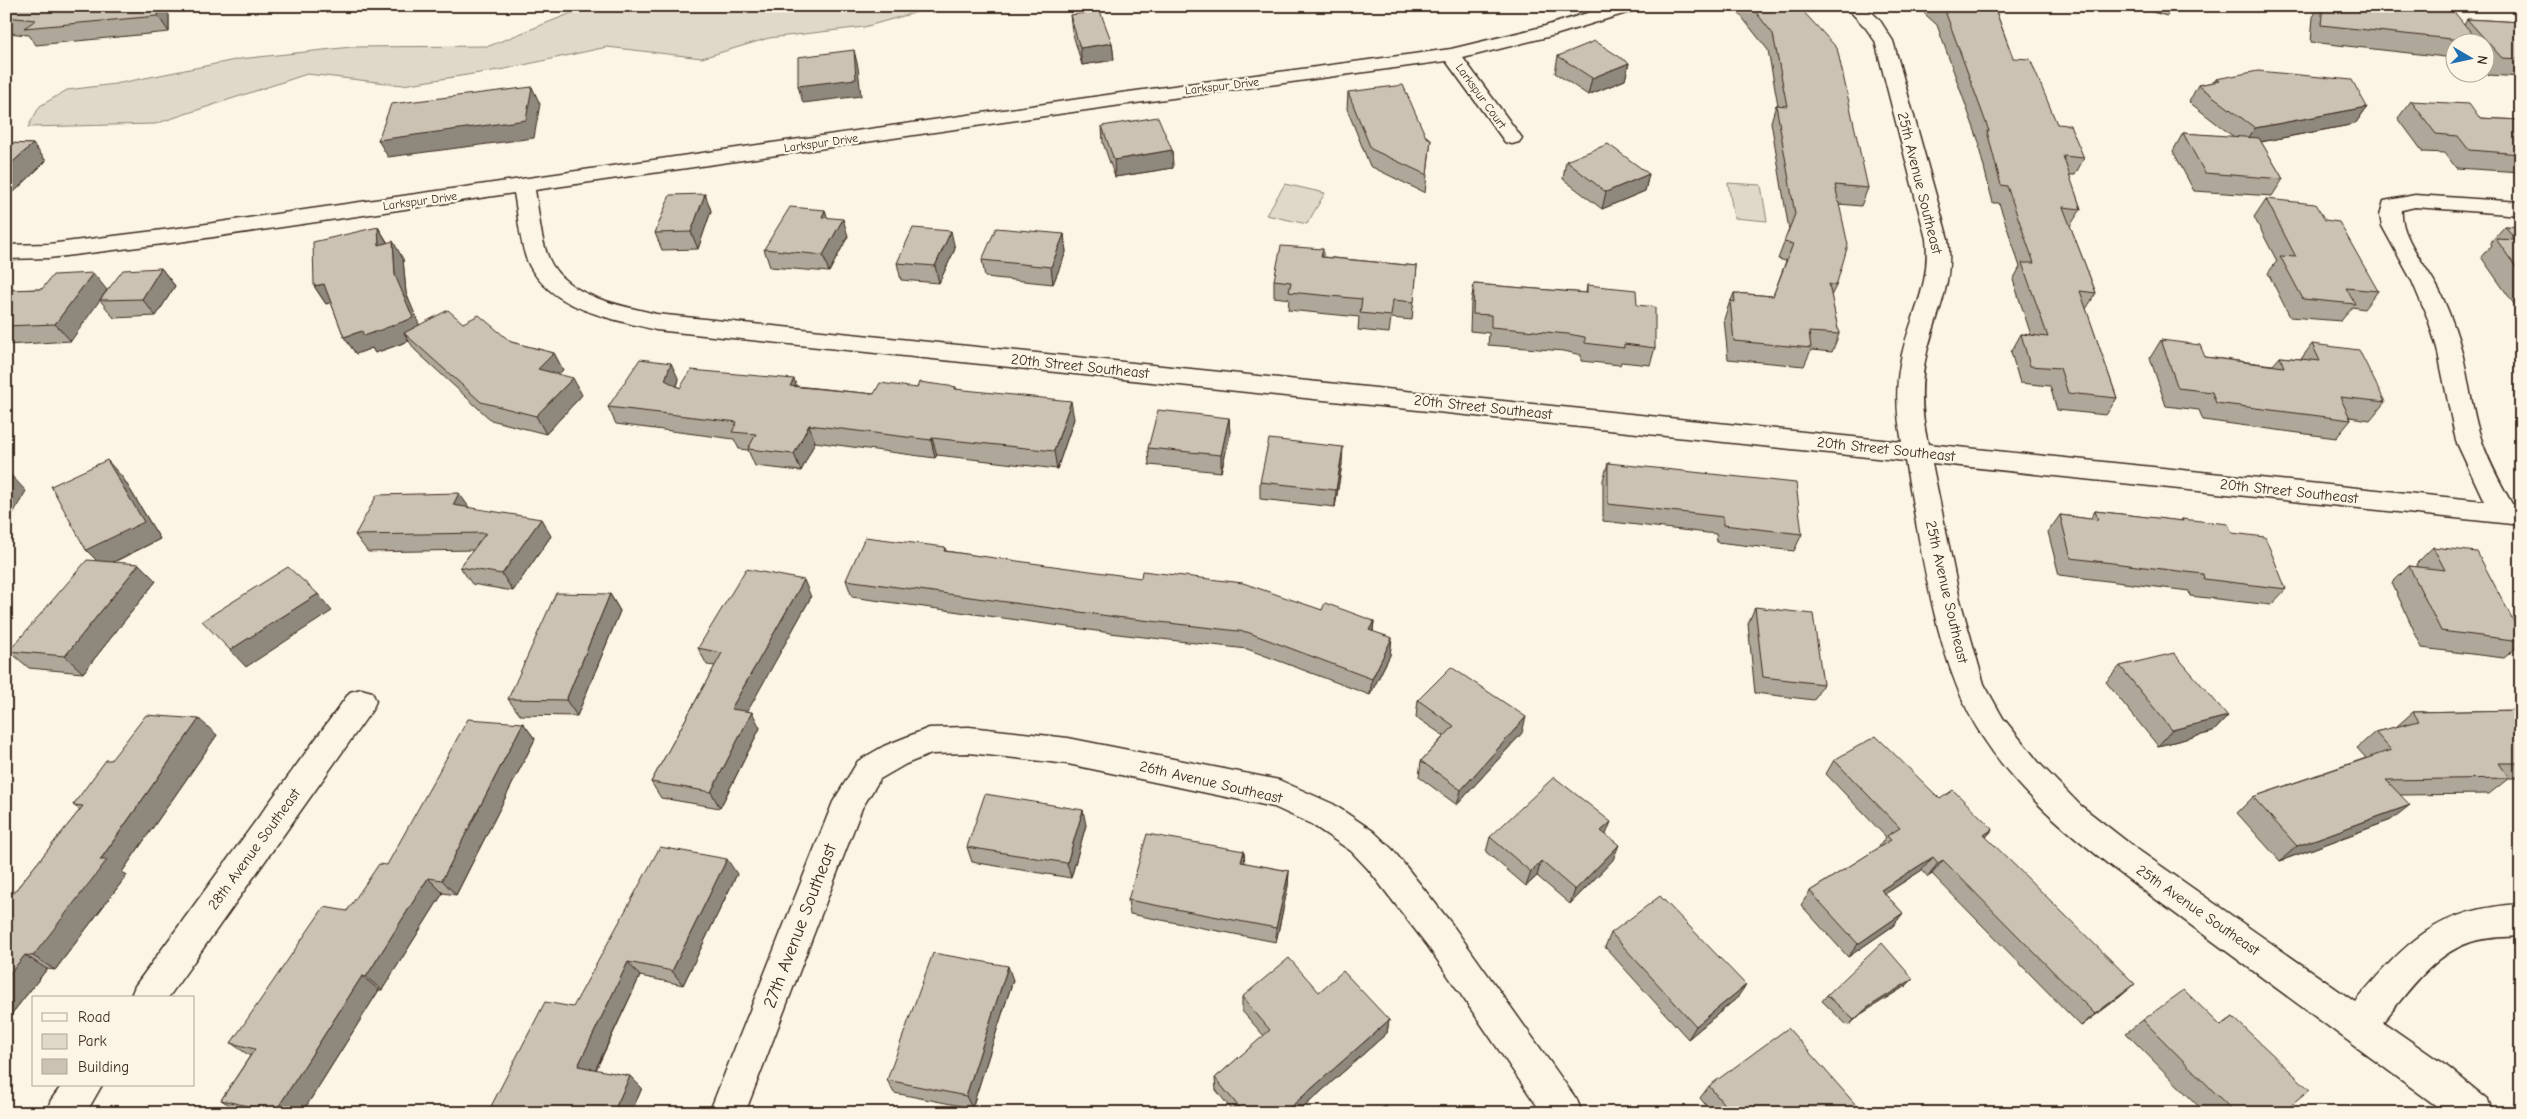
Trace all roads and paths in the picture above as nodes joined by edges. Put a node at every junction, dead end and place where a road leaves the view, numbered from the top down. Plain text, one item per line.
1 (1630, 6) edge
2 (1854, 6) edge
3 (1451, 55) junction
4 (1512, 138) dead end
5 (524, 187) junction
6 (2521, 209) edge
7 (6, 252) edge
8 (1917, 452) junction
9 (2512, 514) edge
10 (361, 701) dead end
11 (894, 755) joint
12 (2521, 920) edge
13 (148, 996) edge
14 (2359, 1024) junction
15 (83, 1086) edge
16 (64, 1113) edge
17 (727, 1113) edge
18 (1564, 1113) edge
19 (2474, 1113) edge

1 - 3 street, Larkspur Drive
2 - 8 street, 25th Avenue Southeast
3 - 4 street, Larkspur Court
3 - 5 street, Larkspur Drive
5 - 7 street, Larkspur Drive
5 - 8 street, 20th Street Southeast
6 - 9 street
8 - 9 street, 20th Street Southeast
8 - 14 street, 25th Avenue Southeast
10 - 13 street, 28th Avenue Southeast
11 - 17 street, 27th Avenue Southeast
11 - 18 street, 26th Avenue Southeast
12 - 14 street
14 - 19 street, 25th Avenue Southeast
15 - 16 street

